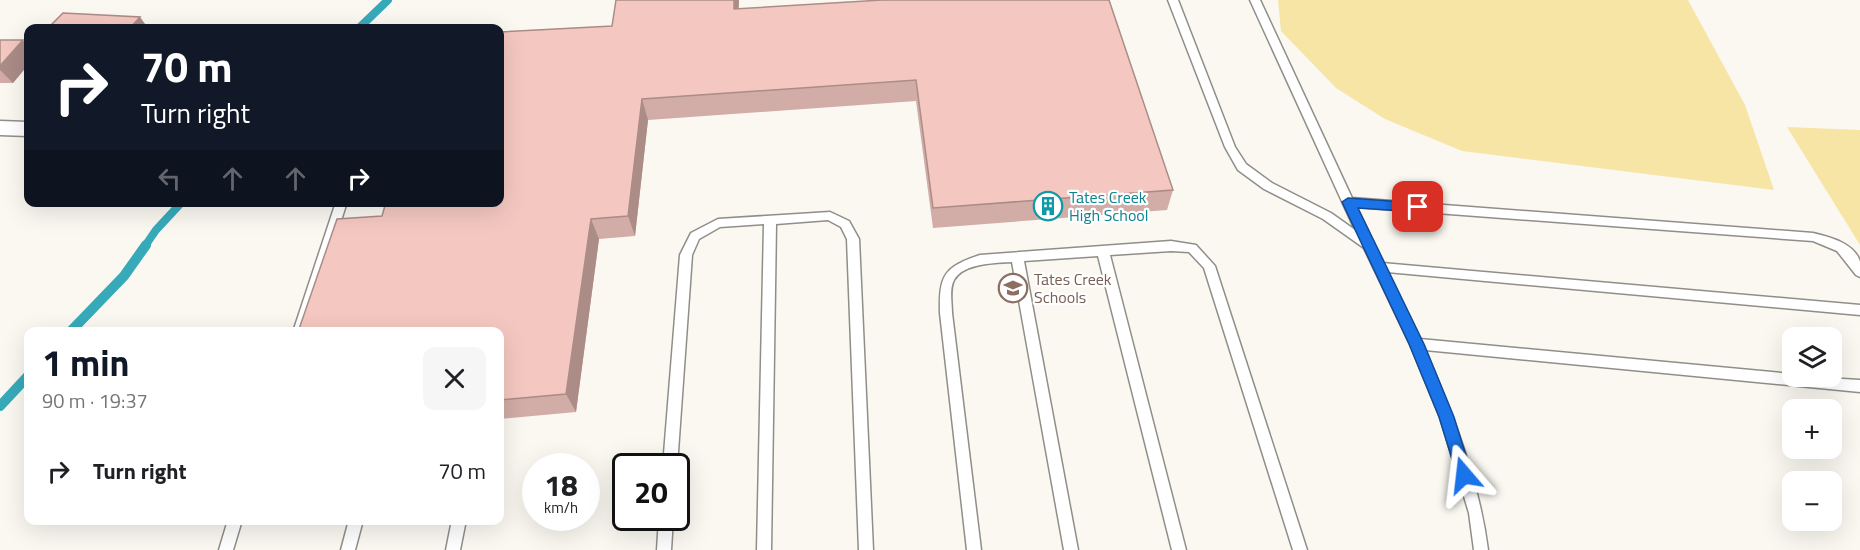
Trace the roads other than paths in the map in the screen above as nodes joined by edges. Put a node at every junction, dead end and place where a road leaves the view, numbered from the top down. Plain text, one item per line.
1 (1173, 0) edge
2 (1255, 0) edge
3 (0, 128) edge
4 (24, 129) edge
5 (1348, 202) junction
6 (340, 207) edge
7 (770, 219) junction
8 (1368, 245) junction
9 (1102, 252) junction
10 (1017, 258) junction
11 (1378, 267) junction
12 (1860, 272) edge
13 (1860, 310) edge
14 (301, 327) edge
15 (1416, 344) junction
16 (1860, 386) edge
17 (671, 453) edge
18 (233, 525) edge
19 (355, 525) edge
20 (458, 525) edge
21 (665, 531) edge
22 (225, 550) edge
23 (348, 550) edge
24 (453, 550) edge
25 (664, 550) edge
26 (764, 550) edge
27 (866, 550) edge
28 (974, 550) edge
29 (1071, 550) edge
30 (1179, 550) edge
31 (1300, 550) edge
32 (1481, 550) edge

1 - 8 lane
2 - 5 lane
3 - 4 street
5 - 8 lane
5 - 12 lane
6 - 14 lane
7 - 17 lane
7 - 26 lane
7 - 27 lane
8 - 11 lane
9 - 10 lane
9 - 30 lane
9 - 31 lane
10 - 28 lane
10 - 29 lane
11 - 13 lane
11 - 15 lane
15 - 16 lane
15 - 32 lane
18 - 22 lane
19 - 23 lane
20 - 24 lane
21 - 25 lane

